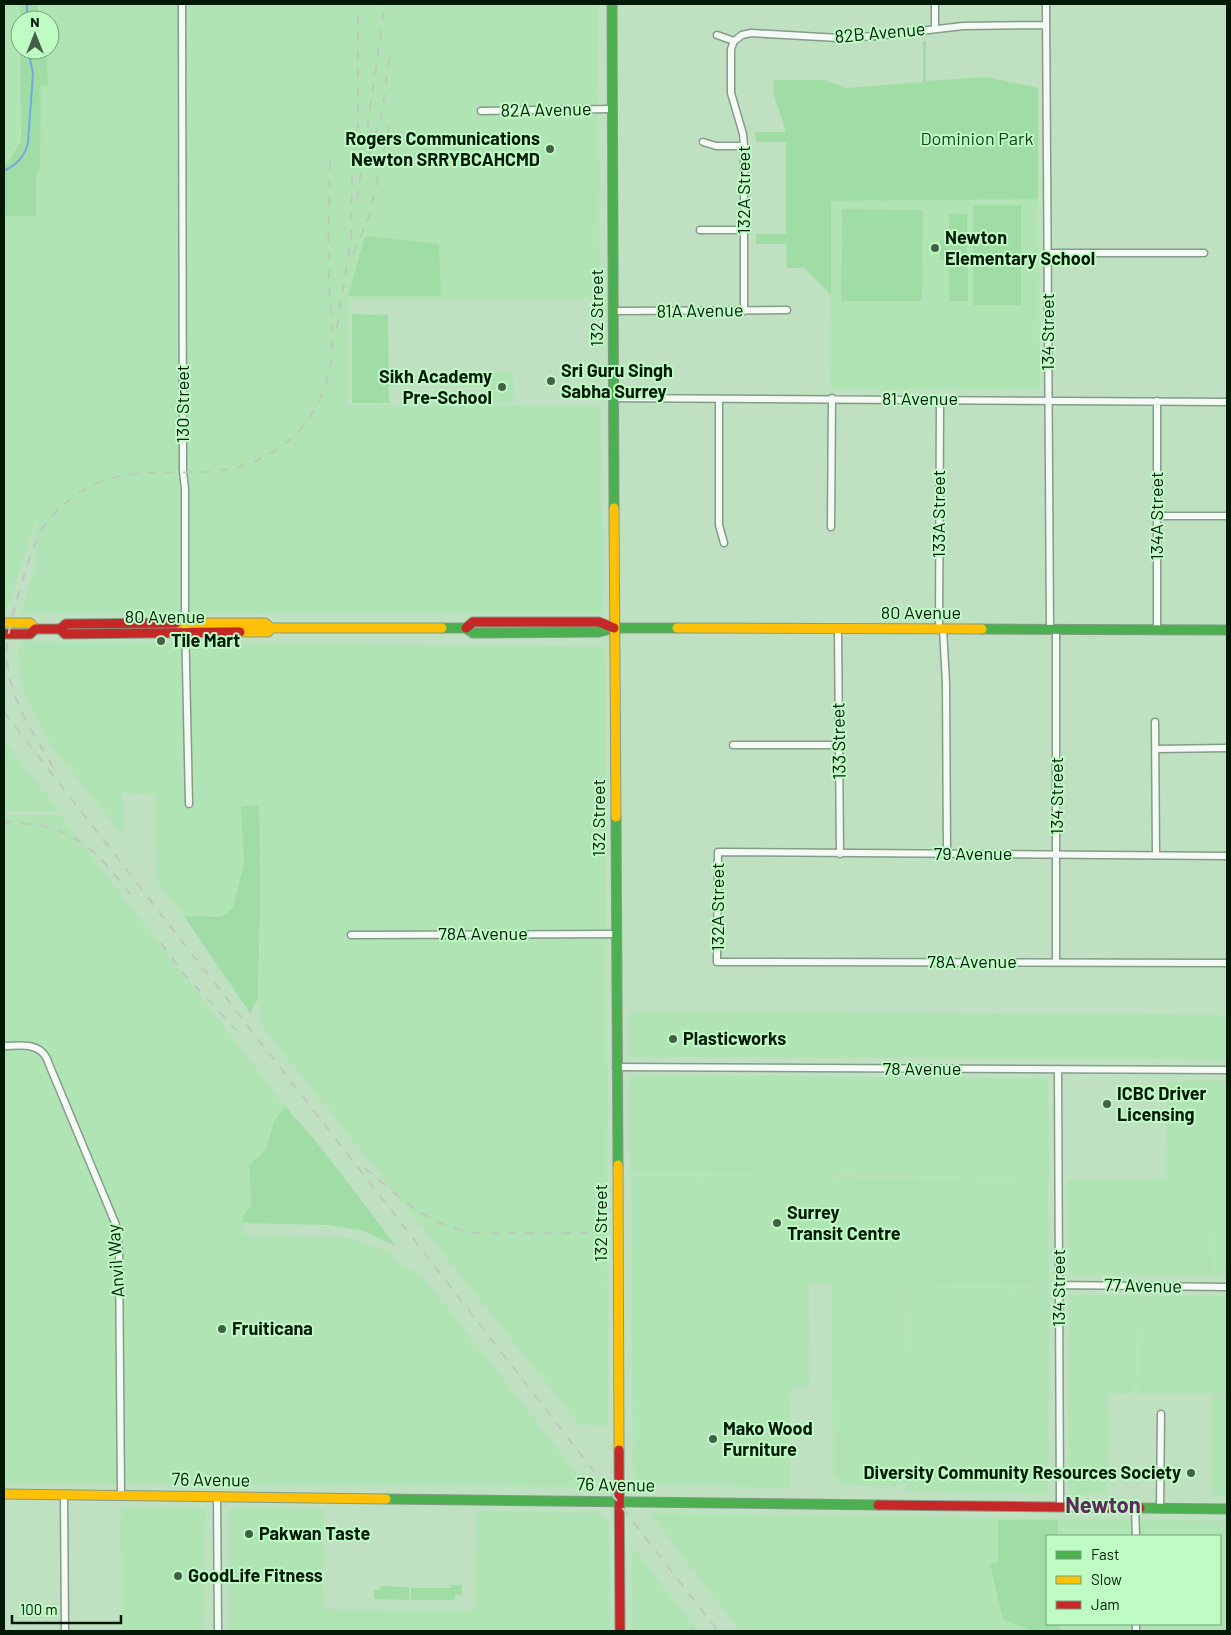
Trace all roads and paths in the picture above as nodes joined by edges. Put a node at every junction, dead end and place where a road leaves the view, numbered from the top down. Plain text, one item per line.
1 (182, 4) edge
2 (612, 4) edge
3 (935, 4) edge
4 (1046, 4) edge
5 (1046, 25) junction
6 (935, 28) junction
7 (717, 35) dead end
8 (734, 41) junction
9 (612, 109) junction
10 (481, 111) dead end
11 (703, 142) dead end
12 (744, 146) junction
13 (700, 230) dead end
14 (744, 230) junction
15 (1048, 253) junction
16 (1204, 253) dead end
17 (744, 310) junction
18 (787, 310) dead end
19 (613, 311) junction
20 (613, 398) junction
21 (832, 398) junction
22 (719, 399) junction
23 (940, 400) junction
24 (1049, 401) junction
25 (1157, 401) junction
26 (1227, 402) edge
27 (1158, 516) junction
28 (1227, 516) edge
29 (831, 527) dead end
30 (724, 543) dead end
31 (4, 623) edge
32 (185, 628) junction
33 (614, 628) junction
34 (35, 629) junction
35 (838, 629) junction
36 (941, 629) junction
37 (1053, 629) junction
38 (1157, 630) junction
39 (1227, 630) edge
40 (4, 634) edge
41 (1155, 722) dead end
42 (733, 745) dead end
43 (839, 745) junction
44 (1156, 748) junction
45 (1227, 748) edge
46 (189, 804) dead end
47 (718, 852) joint
48 (840, 854) junction
49 (947, 854) junction
50 (1057, 855) junction
51 (1156, 855) junction
52 (1227, 856) edge
53 (616, 934) junction
54 (350, 935) dead end
55 (717, 962) joint
56 (1056, 962) junction
57 (1227, 964) edge
58 (4, 1046) edge
59 (616, 1067) junction
60 (1058, 1069) junction
61 (1227, 1070) edge
62 (1059, 1285) junction
63 (1227, 1287) edge
64 (1161, 1414) dead end
65 (4, 1494) edge
66 (64, 1494) junction
67 (121, 1495) junction
68 (218, 1496) junction
69 (619, 1501) junction
70 (1060, 1506) junction
71 (1135, 1508) junction
72 (1160, 1508) junction
73 (1227, 1509) edge
74 (1136, 1535) edge
75 (65, 1631) edge
76 (218, 1631) edge
77 (620, 1631) edge

1 - 32 street, 130 Street
2 - 9 main road, 132 Street
3 - 6 street
4 - 5 street, 134 Street
5 - 6 street, 82B Avenue
5 - 15 street, 134 Street
6 - 8 street, 82B Avenue
7 - 8 street
8 - 12 street, 132A Street
9 - 10 street, 82A Avenue
9 - 19 main road, 132 Street
11 - 12 street
12 - 14 street, 132A Street
13 - 14 street
14 - 17 street, 132A Street
15 - 16 street
15 - 24 street, 134 Street
17 - 18 street, 81A Avenue
17 - 19 street, 81A Avenue
19 - 20 main road, 132 Street
20 - 22 street, 81 Avenue
20 - 33 main road, 132 Street
21 - 22 street, 81 Avenue
21 - 23 street, 81 Avenue
21 - 29 street
22 - 30 street
23 - 24 street, 81 Avenue
23 - 36 street, 133A Street
24 - 25 street, 81 Avenue
24 - 37 street, 134 Street
25 - 26 street, 81 Avenue
25 - 27 street, 134A Street
27 - 28 street
27 - 38 street, 134A Street
31 - 34 main road, 80 Avenue
32 - 33 main road, 80 Avenue
32 - 34 main road, 80 Avenue
32 - 46 street, 130 Street
33 - 35 main road, 80 Avenue
33 - 53 main road, 132 Street
34 - 40 main road, 80 Avenue
35 - 36 main road, 80 Avenue
35 - 43 street, 133 Street
36 - 37 main road, 80 Avenue
36 - 49 street, 133A Street
37 - 38 main road, 80 Avenue
37 - 50 street, 134 Street
38 - 39 main road, 80 Avenue
41 - 44 street
42 - 43 street
43 - 48 street, 133 Street
44 - 45 street
44 - 51 street
47 - 48 street, 79 Avenue
47 - 55 street, 132A Street
48 - 49 street, 79 Avenue
49 - 50 street, 79 Avenue
50 - 51 street, 79 Avenue
50 - 56 street, 134 Street
51 - 52 street, 79 Avenue
53 - 54 street, 78A Avenue
53 - 59 main road, 132 Street
55 - 56 street, 78A Avenue
56 - 57 street, 78A Avenue
58 - 67 street, Anvil Way
59 - 60 street, 78 Avenue
59 - 69 main road, 132 Street
60 - 61 street, 78 Avenue
60 - 62 street, 134 Street
62 - 63 street, 77 Avenue
62 - 70 street, 134 Street
64 - 72 street
65 - 66 main road, 76 Avenue
66 - 67 main road, 76 Avenue
66 - 75 street
67 - 68 main road, 76 Avenue
68 - 69 main road, 76 Avenue
68 - 76 street
69 - 70 main road, 76 Avenue
69 - 77 main road, 132 Street
70 - 71 main road, 76 Avenue
71 - 72 main road, 76 Avenue
71 - 74 street
72 - 73 main road, 76 Avenue

